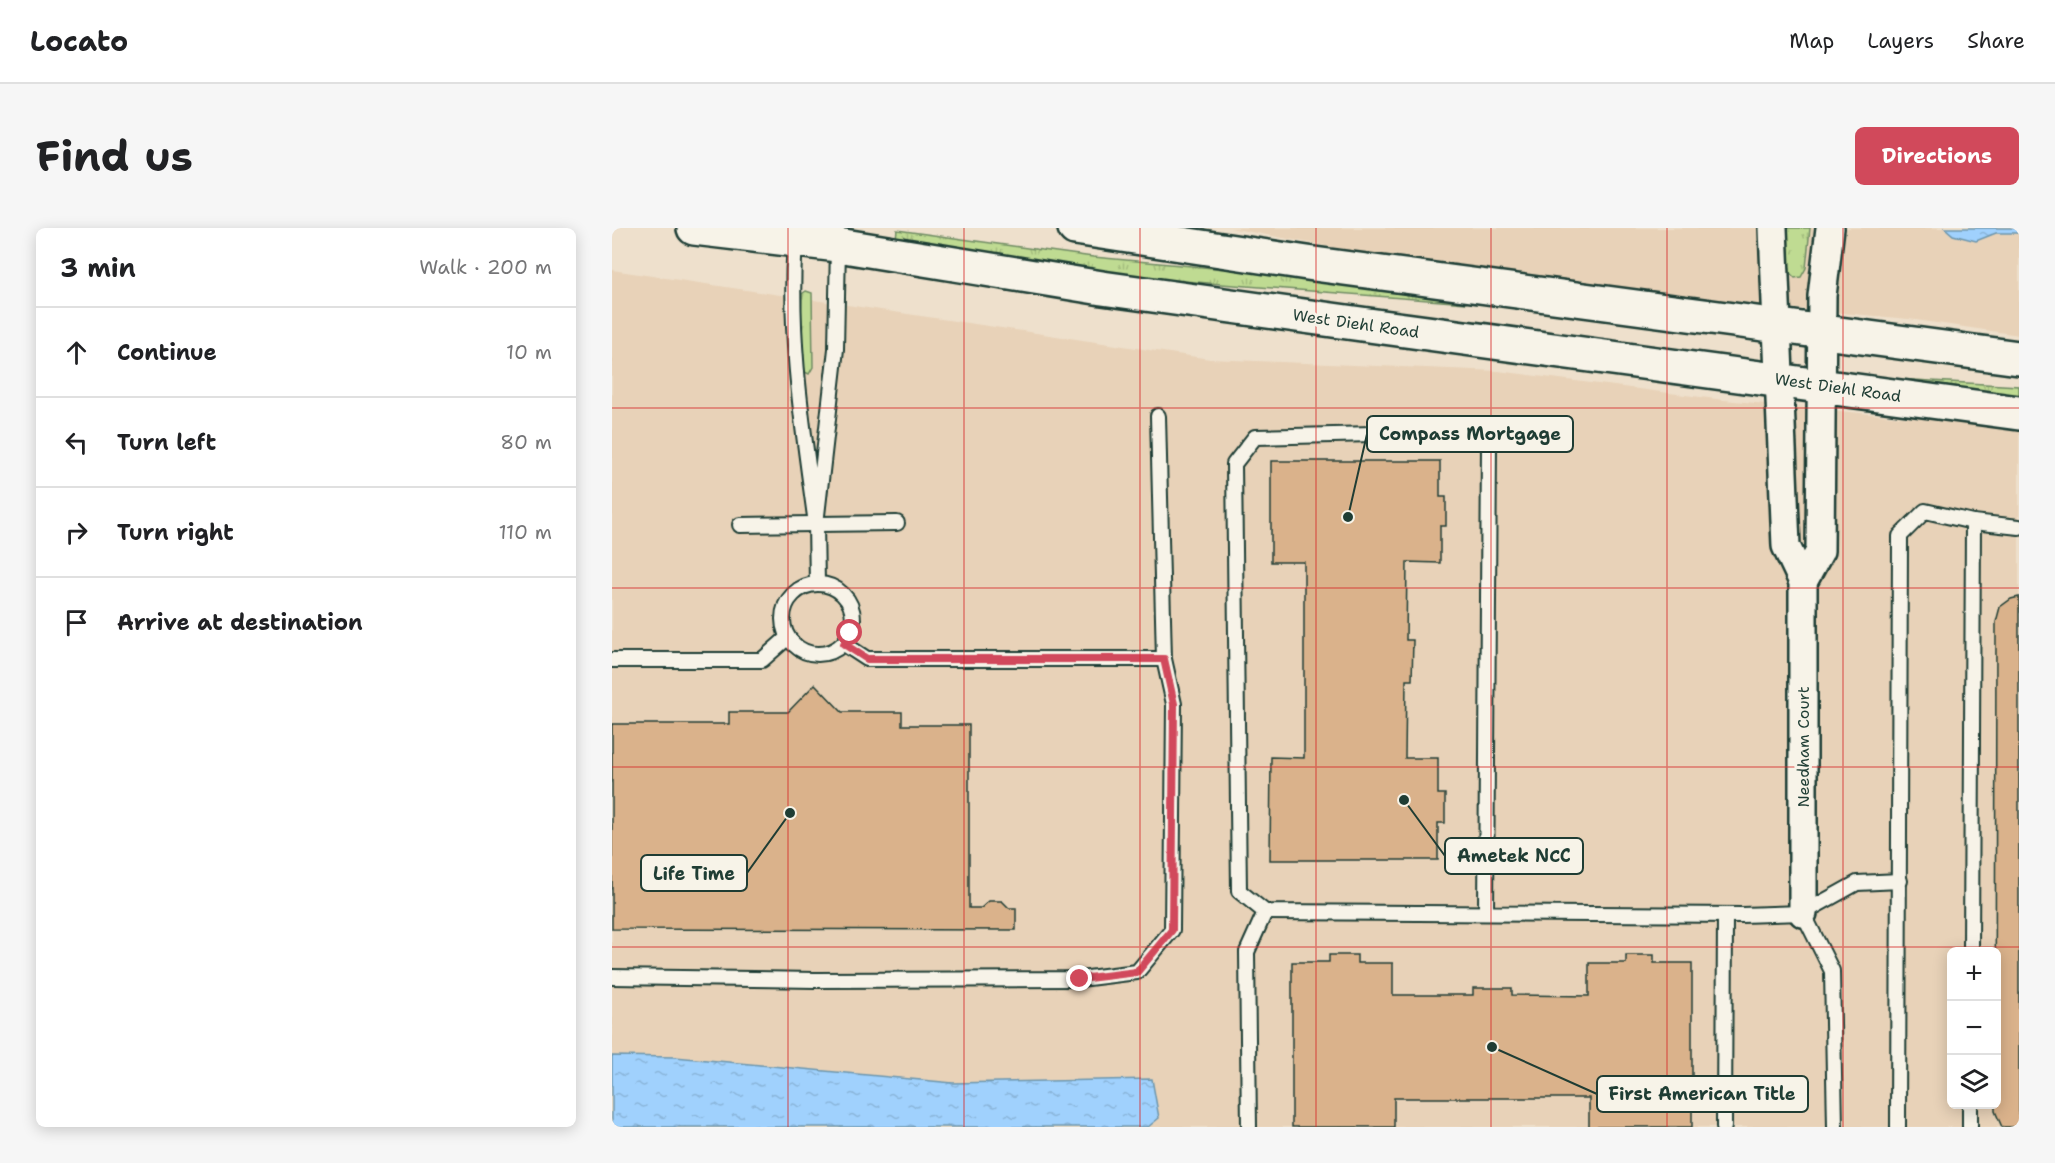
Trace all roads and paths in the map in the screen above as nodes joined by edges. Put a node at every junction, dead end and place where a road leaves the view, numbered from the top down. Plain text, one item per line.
1 (694, 228) edge
2 (1075, 228) edge
3 (1773, 228) edge
4 (1830, 228) edge
5 (795, 234) edge
6 (838, 237) edge
7 (1776, 325) junction
8 (1821, 331) junction
9 (2019, 358) edge
10 (1778, 379) junction
11 (1822, 384) junction
12 (2019, 412) edge
13 (1158, 416) dead end
14 (1973, 522) junction
15 (897, 523) dead end
16 (816, 524) junction
17 (740, 525) dead end
18 (2019, 527) edge
19 (1803, 582) junction
20 (817, 584) junction
21 (787, 638) junction
22 (844, 644) junction
23 (1164, 659) junction
24 (612, 660) edge
25 (1900, 881) junction
26 (1265, 912) junction
27 (1486, 913) junction
28 (1803, 913) junction
29 (1725, 915) junction
30 (1971, 947) edge
31 (612, 977) edge
32 (1970, 1109) edge
33 (1249, 1127) edge
34 (1724, 1127) edge
35 (1835, 1127) edge
36 (1898, 1127) edge
37 (1970, 1127) edge

1 - 5 street, West Diehl Road
2 - 7 street
3 - 7 street, Needham Court
4 - 8 street, Needham Court
5 - 6 street, West Diehl Road
5 - 16 lane
6 - 10 street, West Diehl Road
6 - 16 lane
7 - 8 street
7 - 10 street, Needham Court
8 - 9 street
8 - 11 street, Needham Court
10 - 11 street, West Diehl Road
10 - 19 street, Needham Court
11 - 12 street, West Diehl Road
11 - 19 street, Needham Court
13 - 23 lane
14 - 18 lane
14 - 25 lane
14 - 30 lane
15 - 16 lane
16 - 17 lane
16 - 20 lane
19 - 28 street, Needham Court
20 - 21 lane
20 - 22 lane
21 - 22 lane
21 - 24 lane
22 - 23 lane
23 - 31 lane
25 - 28 lane
25 - 36 lane
26 - 27 lane
26 - 27 lane
26 - 33 lane
27 - 29 lane
28 - 29 lane
28 - 35 lane
29 - 34 lane
32 - 37 lane

